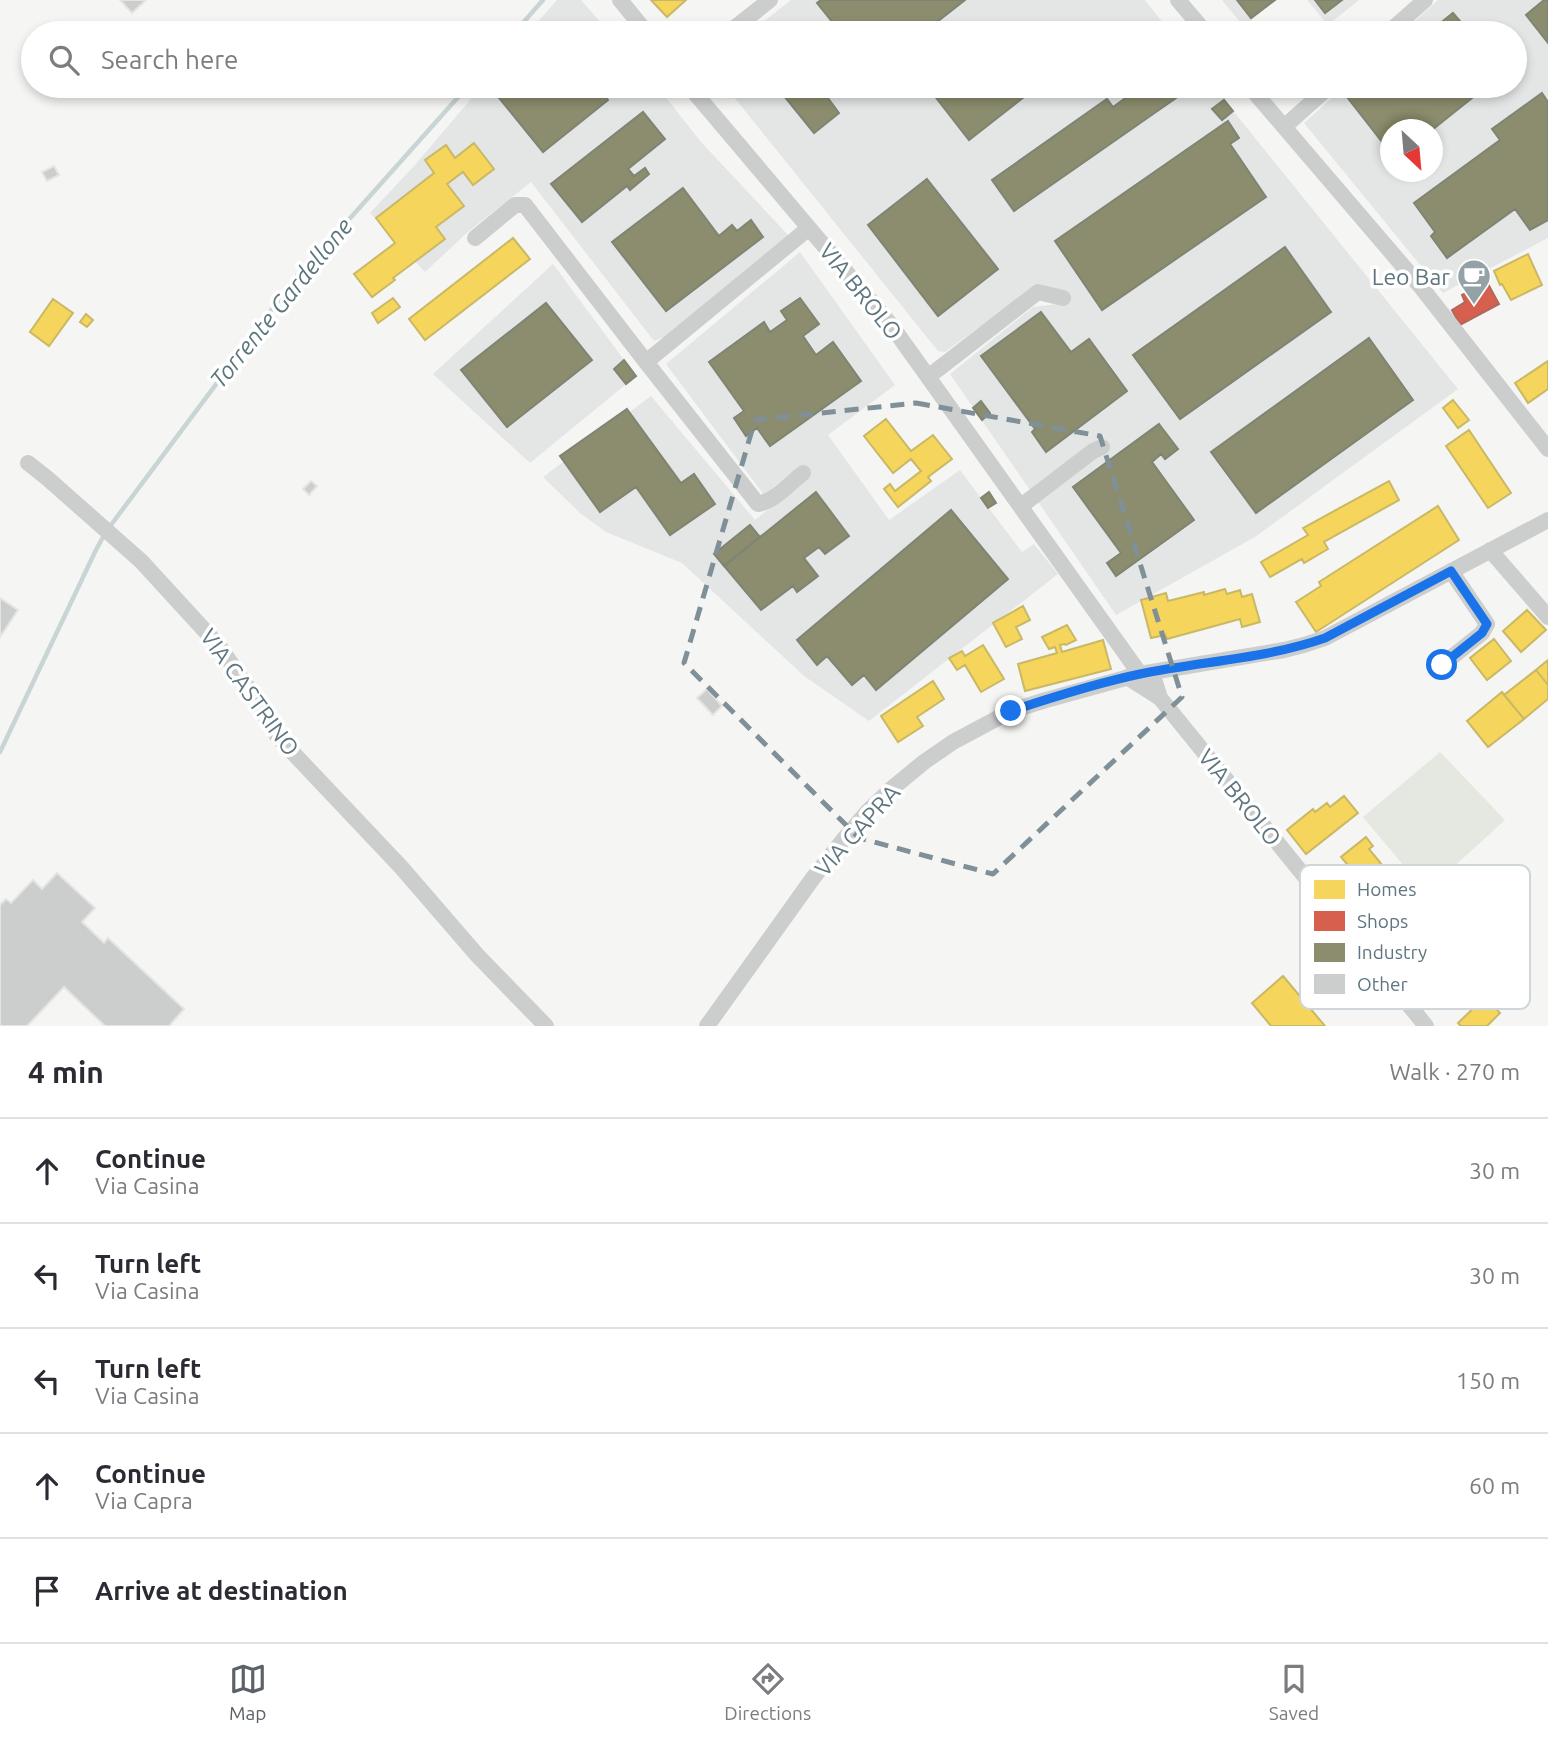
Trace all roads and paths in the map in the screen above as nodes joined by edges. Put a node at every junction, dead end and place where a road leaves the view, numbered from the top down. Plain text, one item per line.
1 (620, 0) edge
2 (770, 0) edge
3 (1178, 0) edge
4 (1425, 0) edge
5 (637, 21) edge
6 (743, 21) edge
7 (1196, 21) edge
8 (1401, 21) edge
9 (698, 98) edge
10 (1259, 98) edge
11 (1316, 98) edge
12 (1283, 127) junction
13 (808, 228) junction
14 (475, 238) dead end
15 (1063, 298) dead end
16 (646, 362) junction
17 (928, 377) junction
18 (1102, 447) dead end
19 (1548, 449) edge
20 (28, 463) dead end
21 (803, 473) dead end
22 (1021, 506) junction
23 (1548, 520) edge
24 (1490, 550) junction
25 (1451, 571) junction
26 (1548, 617) edge
27 (1445, 669) dead end
28 (1140, 675) junction
29 (1160, 698) junction
30 (1300, 871) edge
31 (1412, 1009) edge
32 (546, 1026) edge
33 (706, 1026) edge
34 (1426, 1026) edge

1 - 5 street
2 - 6 street
3 - 7 street
4 - 8 street
9 - 13 street, VIA BROLO
10 - 12 street
11 - 12 street
12 - 19 street
13 - 16 street
13 - 17 street, VIA BROLO
14 - 16 street
15 - 17 street
16 - 21 street
17 - 22 street, VIA BROLO
18 - 22 street
20 - 32 street, VIA CASTRINO
22 - 28 street, VIA BROLO
23 - 24 street, VIA CAPRA
24 - 25 street, VIA CAPRA
24 - 26 street
25 - 27 street
25 - 28 street, VIA CAPRA
28 - 29 street, VIA BROLO
28 - 29 street, VIA BROLO
28 - 33 street, VIA CAPRA
29 - 30 street, VIA BROLO
31 - 34 street, VIA BROLO

